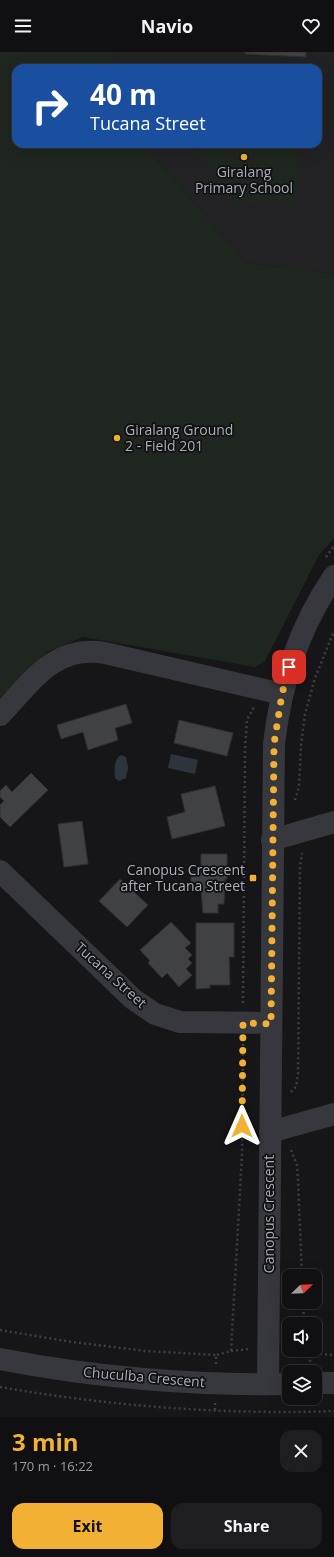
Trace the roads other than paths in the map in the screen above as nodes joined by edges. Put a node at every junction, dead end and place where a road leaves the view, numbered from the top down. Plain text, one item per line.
1 (329, 568) edge
2 (282, 694) junction
3 (0, 715) edge
4 (334, 822) edge
5 (272, 840) junction
6 (0, 871) edge
7 (271, 1024) junction
8 (334, 1114) edge
9 (279, 1130) junction
10 (1, 1363) edge
11 (322, 1378) edge
12 (334, 1383) edge
13 (278, 1384) edge

1 - 2 street, Canopus Crescent
2 - 3 street
2 - 5 street, Canopus Crescent
4 - 5 street
5 - 7 street, Canopus Crescent
6 - 7 street, Tucana Street
7 - 9 street, Canopus Crescent
8 - 9 street
9 - 13 street, Canopus Crescent
10 - 13 street, Chuculba Crescent
11 - 12 street

